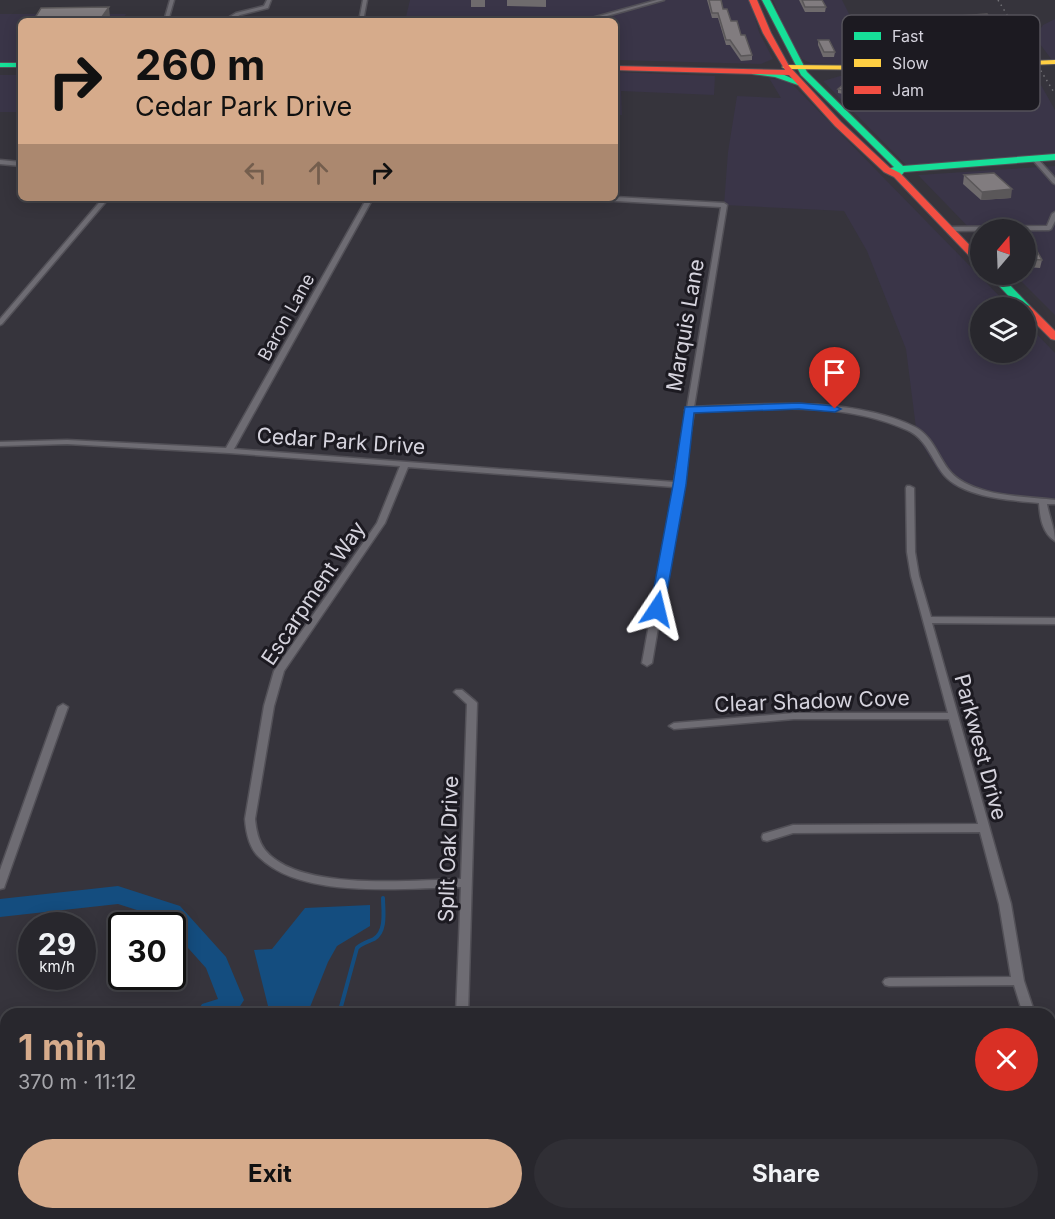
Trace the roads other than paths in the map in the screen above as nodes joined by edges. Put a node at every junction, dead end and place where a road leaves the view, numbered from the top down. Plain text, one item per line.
1 (172, 0) edge
2 (269, 0) edge
3 (365, 0) edge
4 (662, 0) edge
5 (753, 0) edge
6 (766, 0) edge
7 (167, 18) edge
8 (232, 18) edge
9 (362, 18) edge
10 (594, 18) edge
11 (1055, 62) edge
12 (618, 63) edge
13 (1040, 63) edge
14 (18, 68) edge
15 (618, 68) edge
16 (793, 68) junction
17 (1055, 68) edge
18 (1, 69) edge
19 (755, 69) junction
20 (1040, 69) edge
21 (842, 71) junction
22 (817, 87) junction
23 (1055, 157) edge
24 (1036, 160) junction
25 (0, 162) edge
26 (1055, 163) edge
27 (18, 164) edge
28 (895, 172) junction
29 (1055, 182) edge
30 (618, 199) edge
31 (103, 201) edge
32 (368, 201) edge
33 (1055, 214) edge
34 (948, 229) junction
35 (970, 252) edge
36 (1004, 285) edge
37 (1015, 297) edge
38 (4, 314) edge
39 (1036, 318) edge
40 (0, 323) edge
41 (1055, 337) edge
42 (689, 410) junction
43 (0, 444) edge
44 (230, 451) junction
45 (405, 464) junction
46 (680, 485) junction
47 (910, 488) dead end
48 (1043, 500) junction
49 (1055, 502) edge
50 (1055, 538) edge
51 (926, 620) junction
52 (1055, 621) edge
53 (647, 663) dead end
54 (459, 692) dead end
55 (63, 707) dead end
56 (952, 716) junction
57 (674, 726) dead end
58 (982, 828) junction
59 (767, 837) dead end
60 (467, 883) junction
61 (0, 885) edge
62 (1018, 981) junction
63 (889, 982) dead end
64 (462, 1008) edge
65 (1027, 1008) edge

1 - 7 street
2 - 8 street
3 - 9 street
4 - 10 street
5 - 16 main road
6 - 16 main road
11 - 13 main road
12 - 19 main road
14 - 18 main road
15 - 19 main road
16 - 19 main road
16 - 19 main road
16 - 21 main road
16 - 21 main road
16 - 22 main road
16 - 28 main road
17 - 20 main road
21 - 22 main road
22 - 28 main road
23 - 24 main road
24 - 26 main road
24 - 28 main road
24 - 29 street
25 - 27 street
28 - 34 main road
30 - 42 street, Marquis Lane
31 - 38 street
32 - 44 street, Baron Lane
33 - 34 street
34 - 35 main road
36 - 37 main road
38 - 40 street
39 - 41 main road
42 - 46 street, Marquis Lane
42 - 48 street
43 - 44 street, Cedar Park Drive
44 - 45 street, Cedar Park Drive
45 - 46 street, Cedar Park Drive
45 - 60 street, Escarpment Way
46 - 53 street, Marquis Lane
47 - 51 street, Parkwest Drive
48 - 49 street
48 - 50 street
51 - 52 street
51 - 56 street, Parkwest Drive
54 - 60 street, Split Oak Drive
55 - 61 street
56 - 57 street, Clear Shadow Cove
56 - 58 street, Parkwest Drive
58 - 59 street
58 - 62 street, Parkwest Drive
60 - 64 street, Split Oak Drive
62 - 63 street
62 - 65 street, Parkwest Drive

